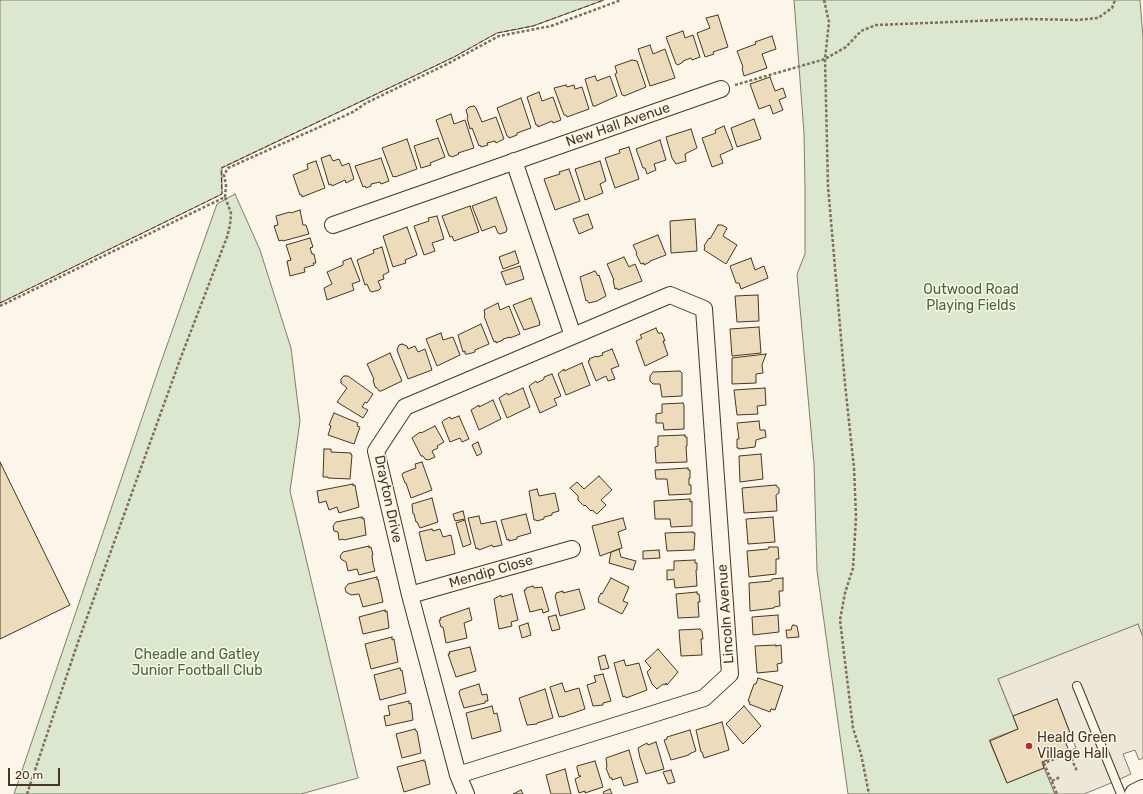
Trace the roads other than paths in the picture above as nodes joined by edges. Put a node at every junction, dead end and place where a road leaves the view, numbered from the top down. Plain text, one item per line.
1 (721, 89) road end
2 (514, 161) junction
3 (333, 225) dead end
4 (704, 309) joint
5 (573, 336) junction
6 (572, 549) dead end
7 (410, 595) junction
8 (1077, 686) dead end
9 (458, 775) junction
10 (1143, 790) edge
11 (466, 794) edge
12 (1121, 794) edge
13 (1135, 794) edge

1 - 2 street, New Hall Avenue
2 - 3 street, New Hall Avenue
2 - 5 street
4 - 5 street, Drayton Drive
4 - 9 street, Lincoln Avenue
5 - 7 street, Drayton Drive
6 - 7 street, Mendip Close
7 - 9 street, Drayton Drive
8 - 12 lane
9 - 11 street, Drayton Drive
10 - 13 street

